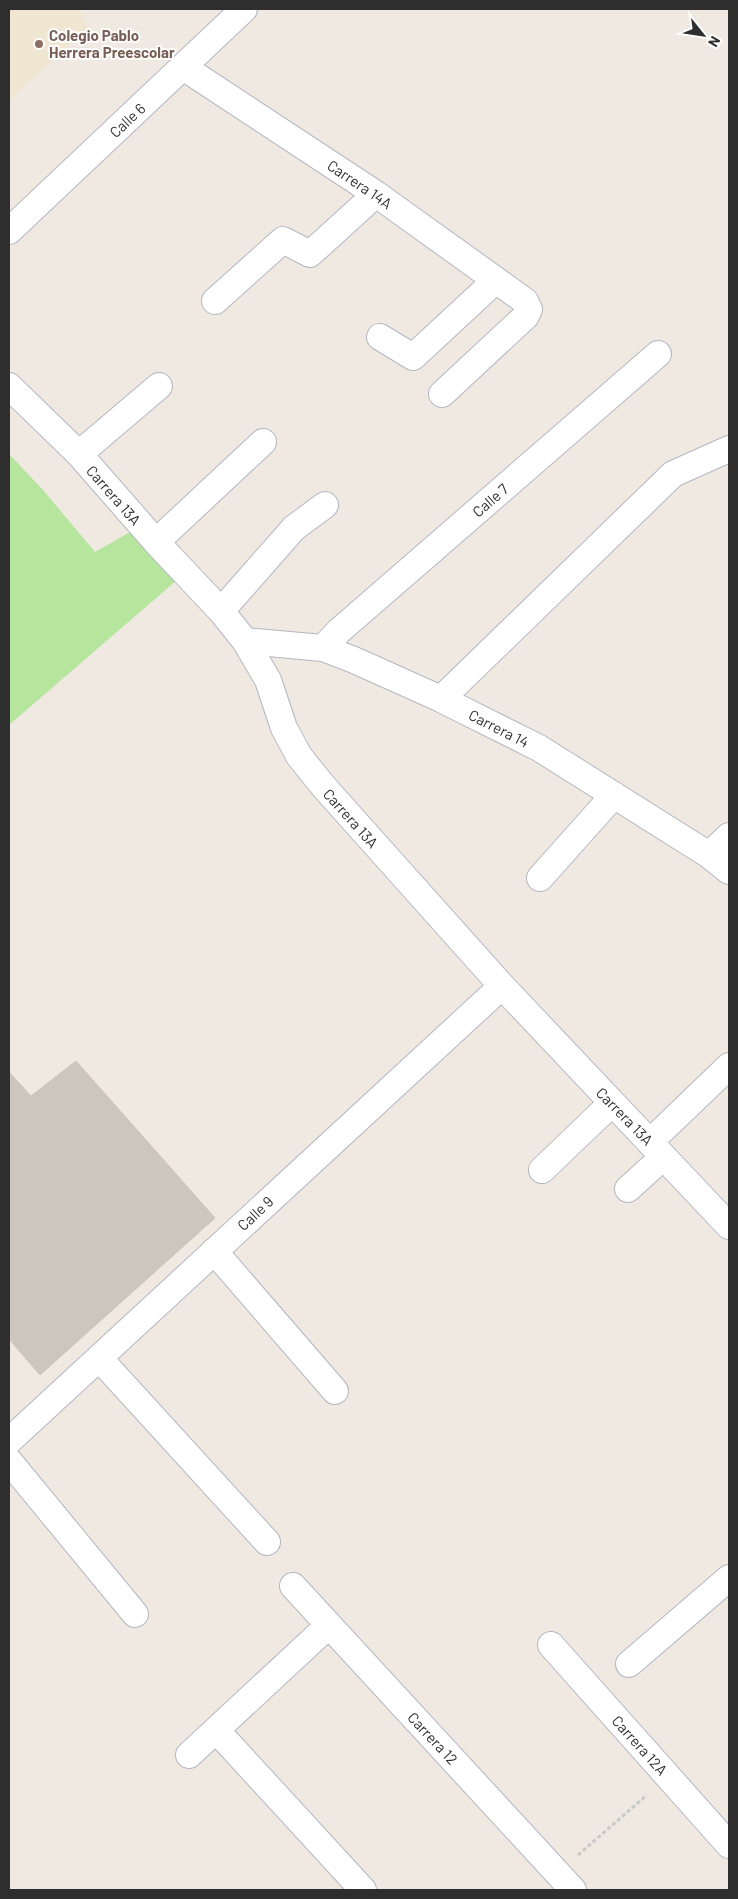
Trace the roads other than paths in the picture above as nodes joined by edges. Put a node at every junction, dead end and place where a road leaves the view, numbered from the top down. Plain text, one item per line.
1 (244, 9) edge
2 (183, 68) junction
3 (376, 194) junction
4 (9, 231) edge
5 (496, 280) junction
6 (215, 301) dead end
7 (380, 337) dead end
8 (658, 354) dead end
9 (9, 386) edge
10 (159, 386) dead end
11 (442, 394) dead end
12 (263, 442) dead end
13 (729, 448) edge
14 (79, 454) junction
15 (325, 505) dead end
16 (156, 542) junction
17 (221, 611) junction
18 (245, 641) junction
19 (323, 648) junction
20 (441, 699) junction
21 (614, 796) junction
22 (729, 836) edge
23 (709, 855) junction
24 (729, 870) edge
25 (540, 878) dead end
26 (502, 986) junction
27 (729, 1066) edge
28 (612, 1103) junction
29 (657, 1149) junction
30 (542, 1170) dead end
31 (628, 1189) dead end
32 (729, 1226) edge
33 (214, 1251) junction
34 (99, 1358) junction
35 (335, 1391) dead end
36 (9, 1441) edge
37 (9, 1461) edge
38 (267, 1542) dead end
39 (729, 1578) edge
40 (293, 1586) dead end
41 (135, 1614) dead end
42 (330, 1625) junction
43 (551, 1644) dead end
44 (629, 1664) dead end
45 (216, 1730) junction
46 (189, 1755) dead end
47 (729, 1845) edge
48 (566, 1882) edge
49 (363, 1890) edge

1 - 2 street, Calle 6
2 - 3 street, Carrera 14A
2 - 4 street, Calle 6
3 - 5 street, Carrera 14A
3 - 6 street
5 - 7 street
5 - 11 street, Carrera 14A
8 - 19 street, Calle 7
9 - 14 street, Carrera 13A
10 - 14 street
12 - 16 street
13 - 20 street
14 - 16 street, Carrera 13A
15 - 17 street
16 - 17 street, Carrera 13A
17 - 18 street, Carrera 13A
18 - 19 street, Carrera 14
18 - 26 street, Carrera 13A
19 - 20 street, Carrera 14
20 - 21 street, Carrera 14
21 - 23 street, Carrera 14
21 - 25 street
22 - 23 street
23 - 24 street, Carrera 14
26 - 28 street, Carrera 13A
26 - 33 street, Calle 9
27 - 29 street
28 - 29 street, Carrera 13A
28 - 30 street
29 - 31 street
29 - 32 street, Carrera 13A
33 - 34 street, Calle 9
33 - 35 street
34 - 36 street, Calle 9
34 - 38 street
37 - 41 street
39 - 44 street
40 - 42 street, Carrera 12
42 - 45 street
42 - 48 street, Carrera 12
43 - 47 street, Carrera 12A
45 - 46 street
45 - 49 street

